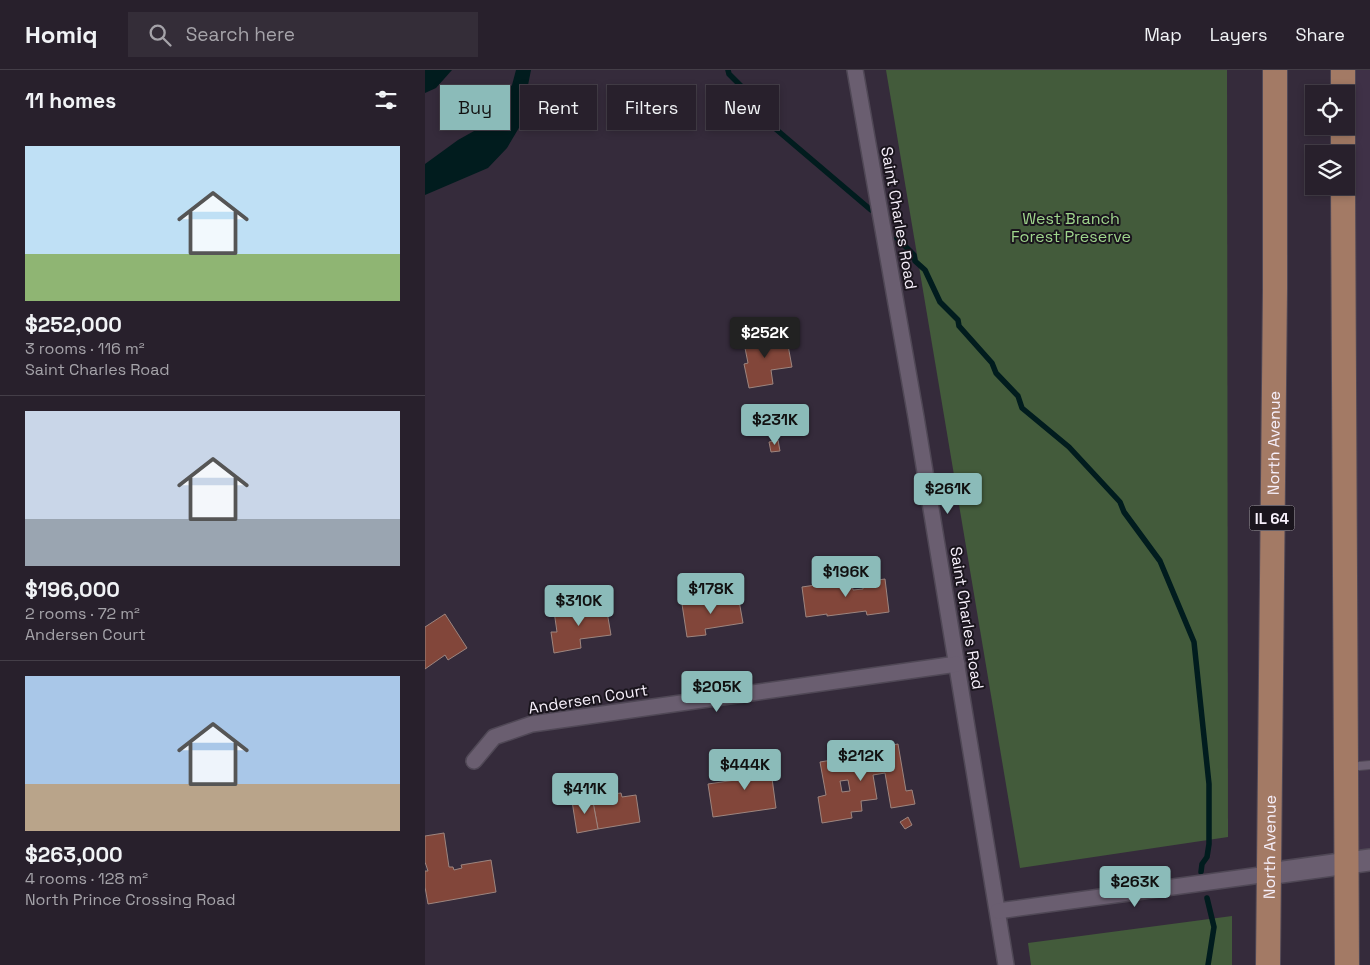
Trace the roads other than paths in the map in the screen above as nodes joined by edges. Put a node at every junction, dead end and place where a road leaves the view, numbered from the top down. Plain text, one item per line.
1 (855, 70) edge
2 (1275, 70) edge
3 (1343, 70) edge
4 (1343, 85) edge
5 (1343, 195) edge
6 (957, 664) junction
7 (474, 761) dead end
8 (1370, 765) edge
9 (1347, 767) junction
10 (1359, 862) edge
11 (1268, 874) junction
12 (998, 911) junction
13 (1006, 965) edge
14 (1268, 965) edge
15 (1347, 965) edge

1 - 6 street, Saint Charles Road
2 - 11 main road, North Avenue / IL 64
3 - 4 main road
5 - 9 main road
6 - 7 street, Andersen Court
6 - 12 street, Saint Charles Road
8 - 9 lane
9 - 10 main road
10 - 11 street
10 - 15 main road
11 - 12 street
11 - 14 main road, North Avenue / IL 64
12 - 13 street, Saint Charles Road

